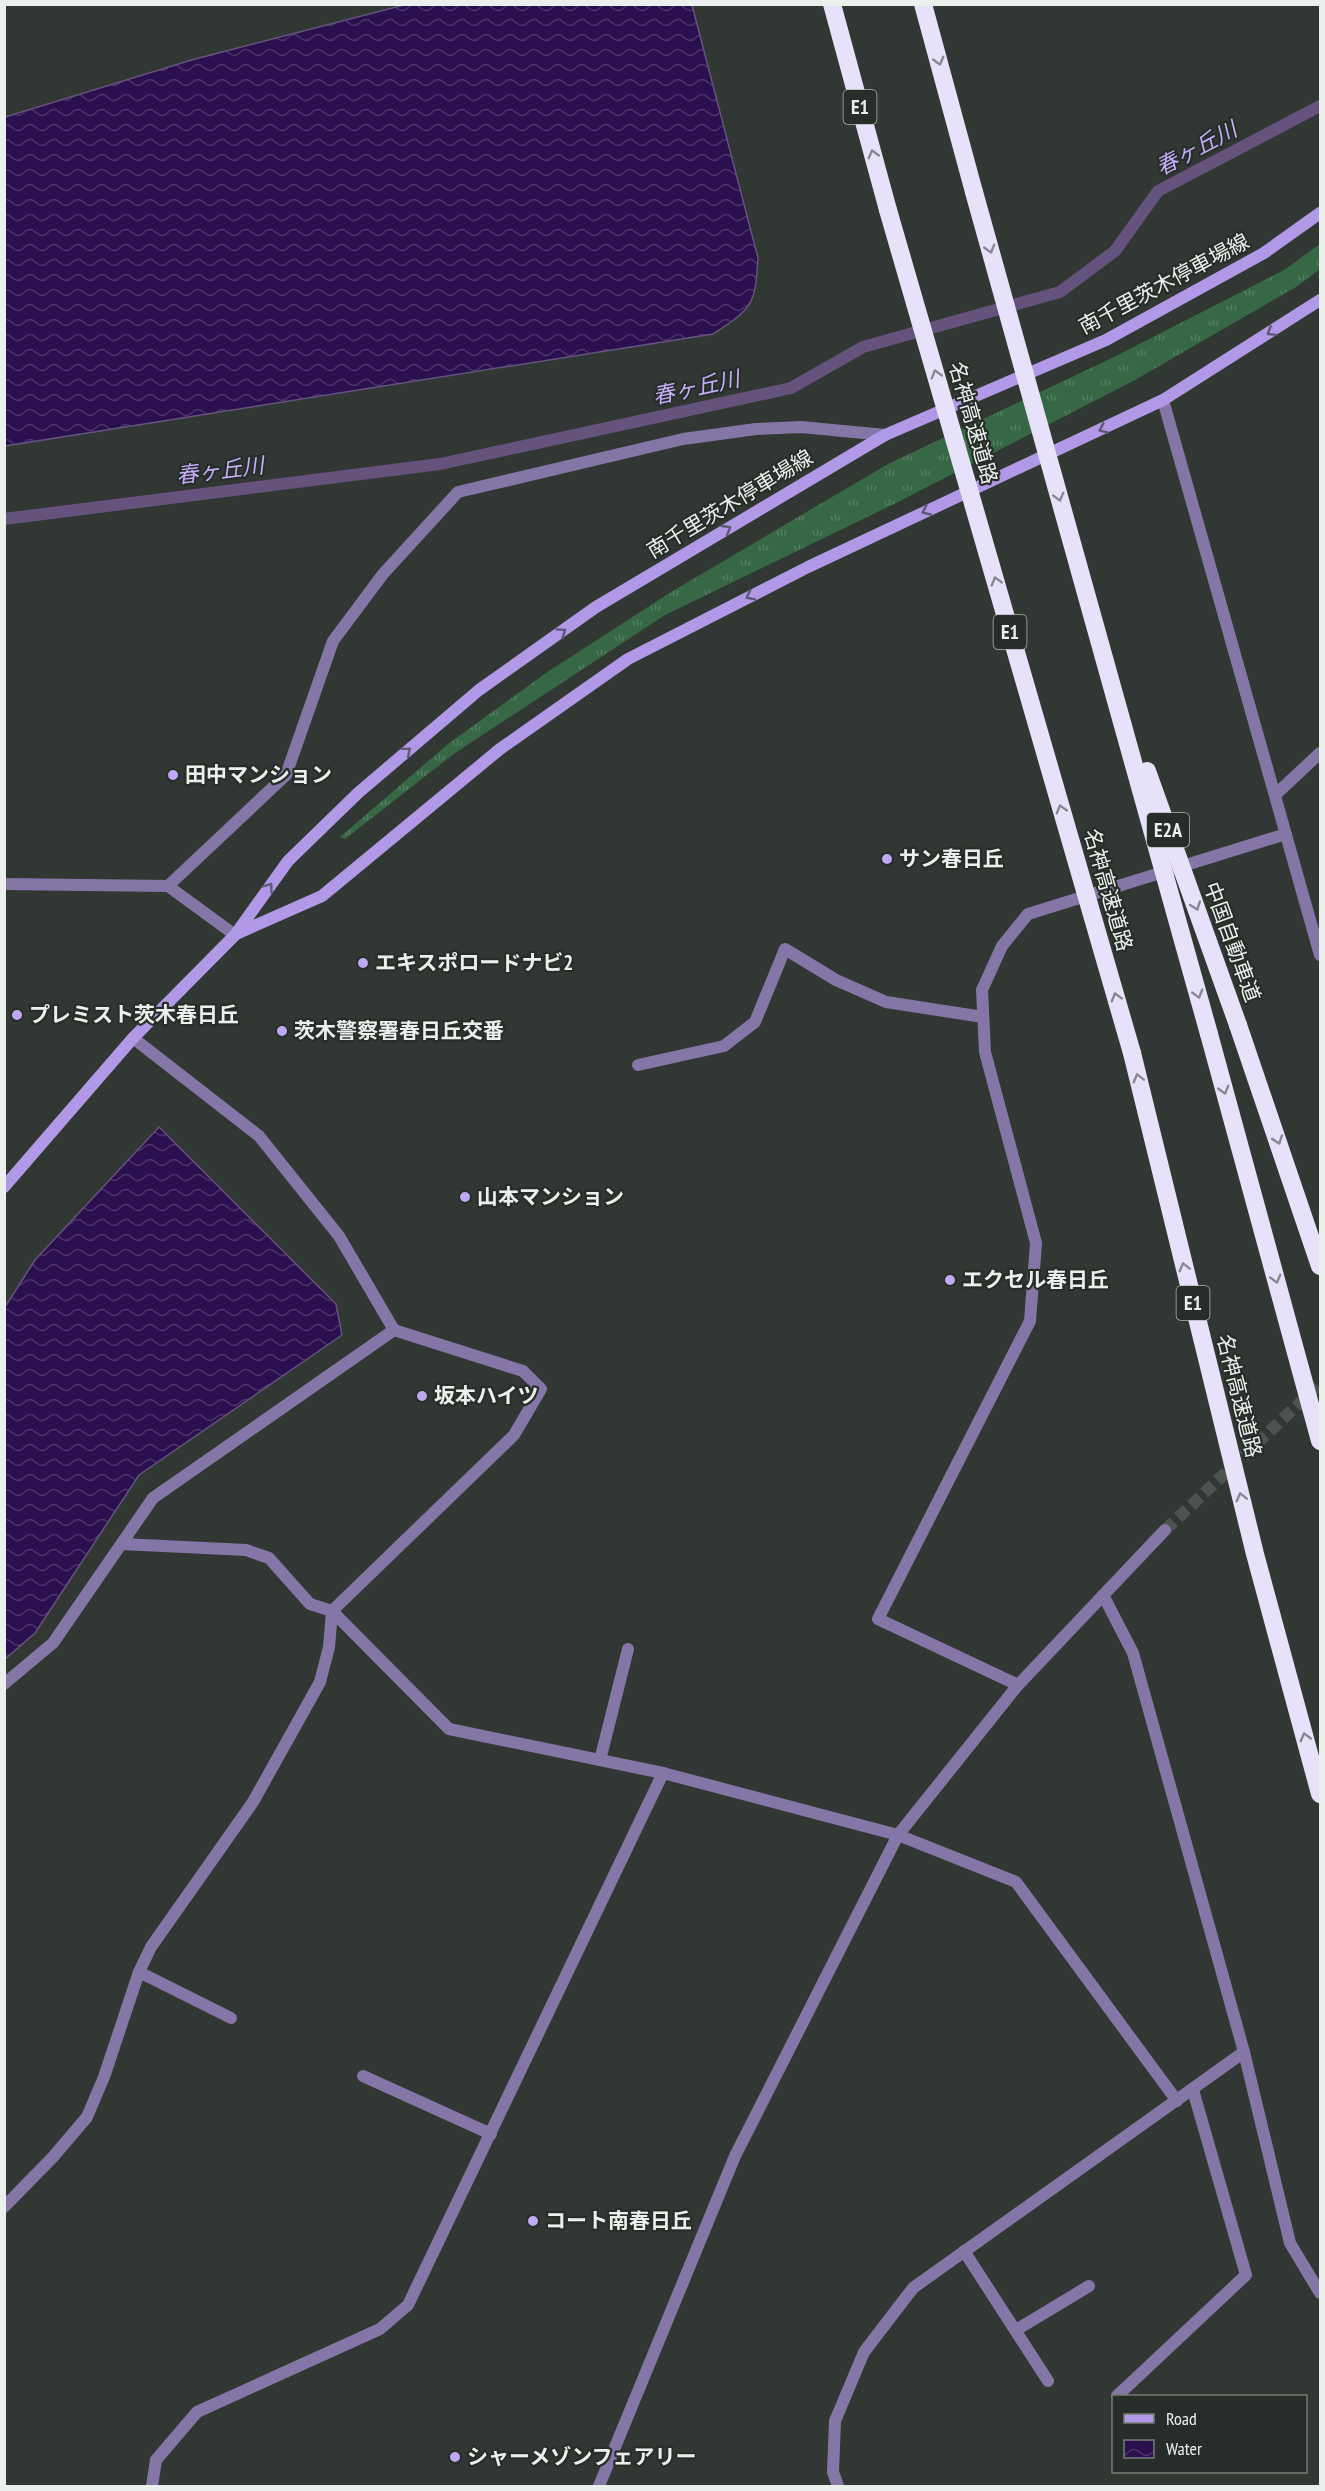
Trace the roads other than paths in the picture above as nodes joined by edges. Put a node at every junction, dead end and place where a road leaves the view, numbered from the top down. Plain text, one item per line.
1 (832, 4) edge
2 (923, 4) edge
3 (1320, 213) edge
4 (1320, 300) edge
5 (1163, 400) junction
6 (885, 435) junction
7 (1098, 634) junction
8 (1320, 753) edge
9 (1275, 795) junction
10 (1286, 834) junction
11 (4, 884) edge
12 (168, 886) junction
13 (235, 934) junction
14 (1320, 955) edge
15 (983, 1017) junction
16 (133, 1038) junction
17 (638, 1065) dead end
18 (4, 1187) edge
19 (1320, 1266) edge
20 (394, 1330) junction
21 (1320, 1441) edge
22 (1165, 1530) tunnel mouth
23 (122, 1544) junction
24 (1103, 1595) junction
25 (332, 1611) junction
26 (628, 1649) dead end
27 (4, 1684) edge
28 (1018, 1685) junction
29 (600, 1760) junction
30 (663, 1773) junction
31 (1320, 1794) edge
32 (898, 1835) junction
33 (139, 1972) junction
34 (231, 2018) dead end
35 (1244, 2052) junction
36 (363, 2076) dead end
37 (1193, 2090) junction
38 (1178, 2101) junction
39 (491, 2134) junction
40 (5, 2204) edge
41 (964, 2252) junction
42 (1089, 2286) dead end
43 (1320, 2293) edge
44 (1016, 2330) junction
45 (1048, 2381) dead end
46 (1118, 2395) edge
47 (152, 2487) edge
48 (599, 2487) edge
49 (837, 2487) edge

31 -> 1 highway, 名神高速道路 / E1, bridge
2 -> 7 highway, bridge
3 - 6 main road, 南千里茨木停車場線
4 -> 5 main road, 南千里茨木停車場線
5 - 9 street
5 -> 13 main road, 南千里茨木停車場線
6 - 12 street
13 -> 6 main road, 南千里茨木停車場線
7 -> 19 highway, 中国自動車道 / E2A, bridge
7 -> 21 highway, bridge
8 - 9 street
9 - 10 street
10 - 14 street
10 - 15 street
11 - 12 street
12 - 13 street
13 - 16 main road, 南千里茨木停車場線
15 - 17 street
15 - 28 street
16 - 18 main road, 南千里茨木停車場線
16 - 20 street
20 - 23 street
20 - 25 street
22 - 24 street
23 - 25 street
23 - 27 street
24 - 28 street
24 - 35 street
25 - 29 street
25 - 33 street
26 - 29 street
28 - 32 street
29 - 30 street
30 - 32 street
30 - 39 street
32 - 38 street
32 - 48 street
33 - 34 street
33 - 40 street
35 - 37 street
35 - 43 street
36 - 39 street
37 - 38 street
37 - 46 street
38 - 41 street
39 - 47 street
41 - 44 street
41 - 49 street
42 - 44 street
44 - 45 street

